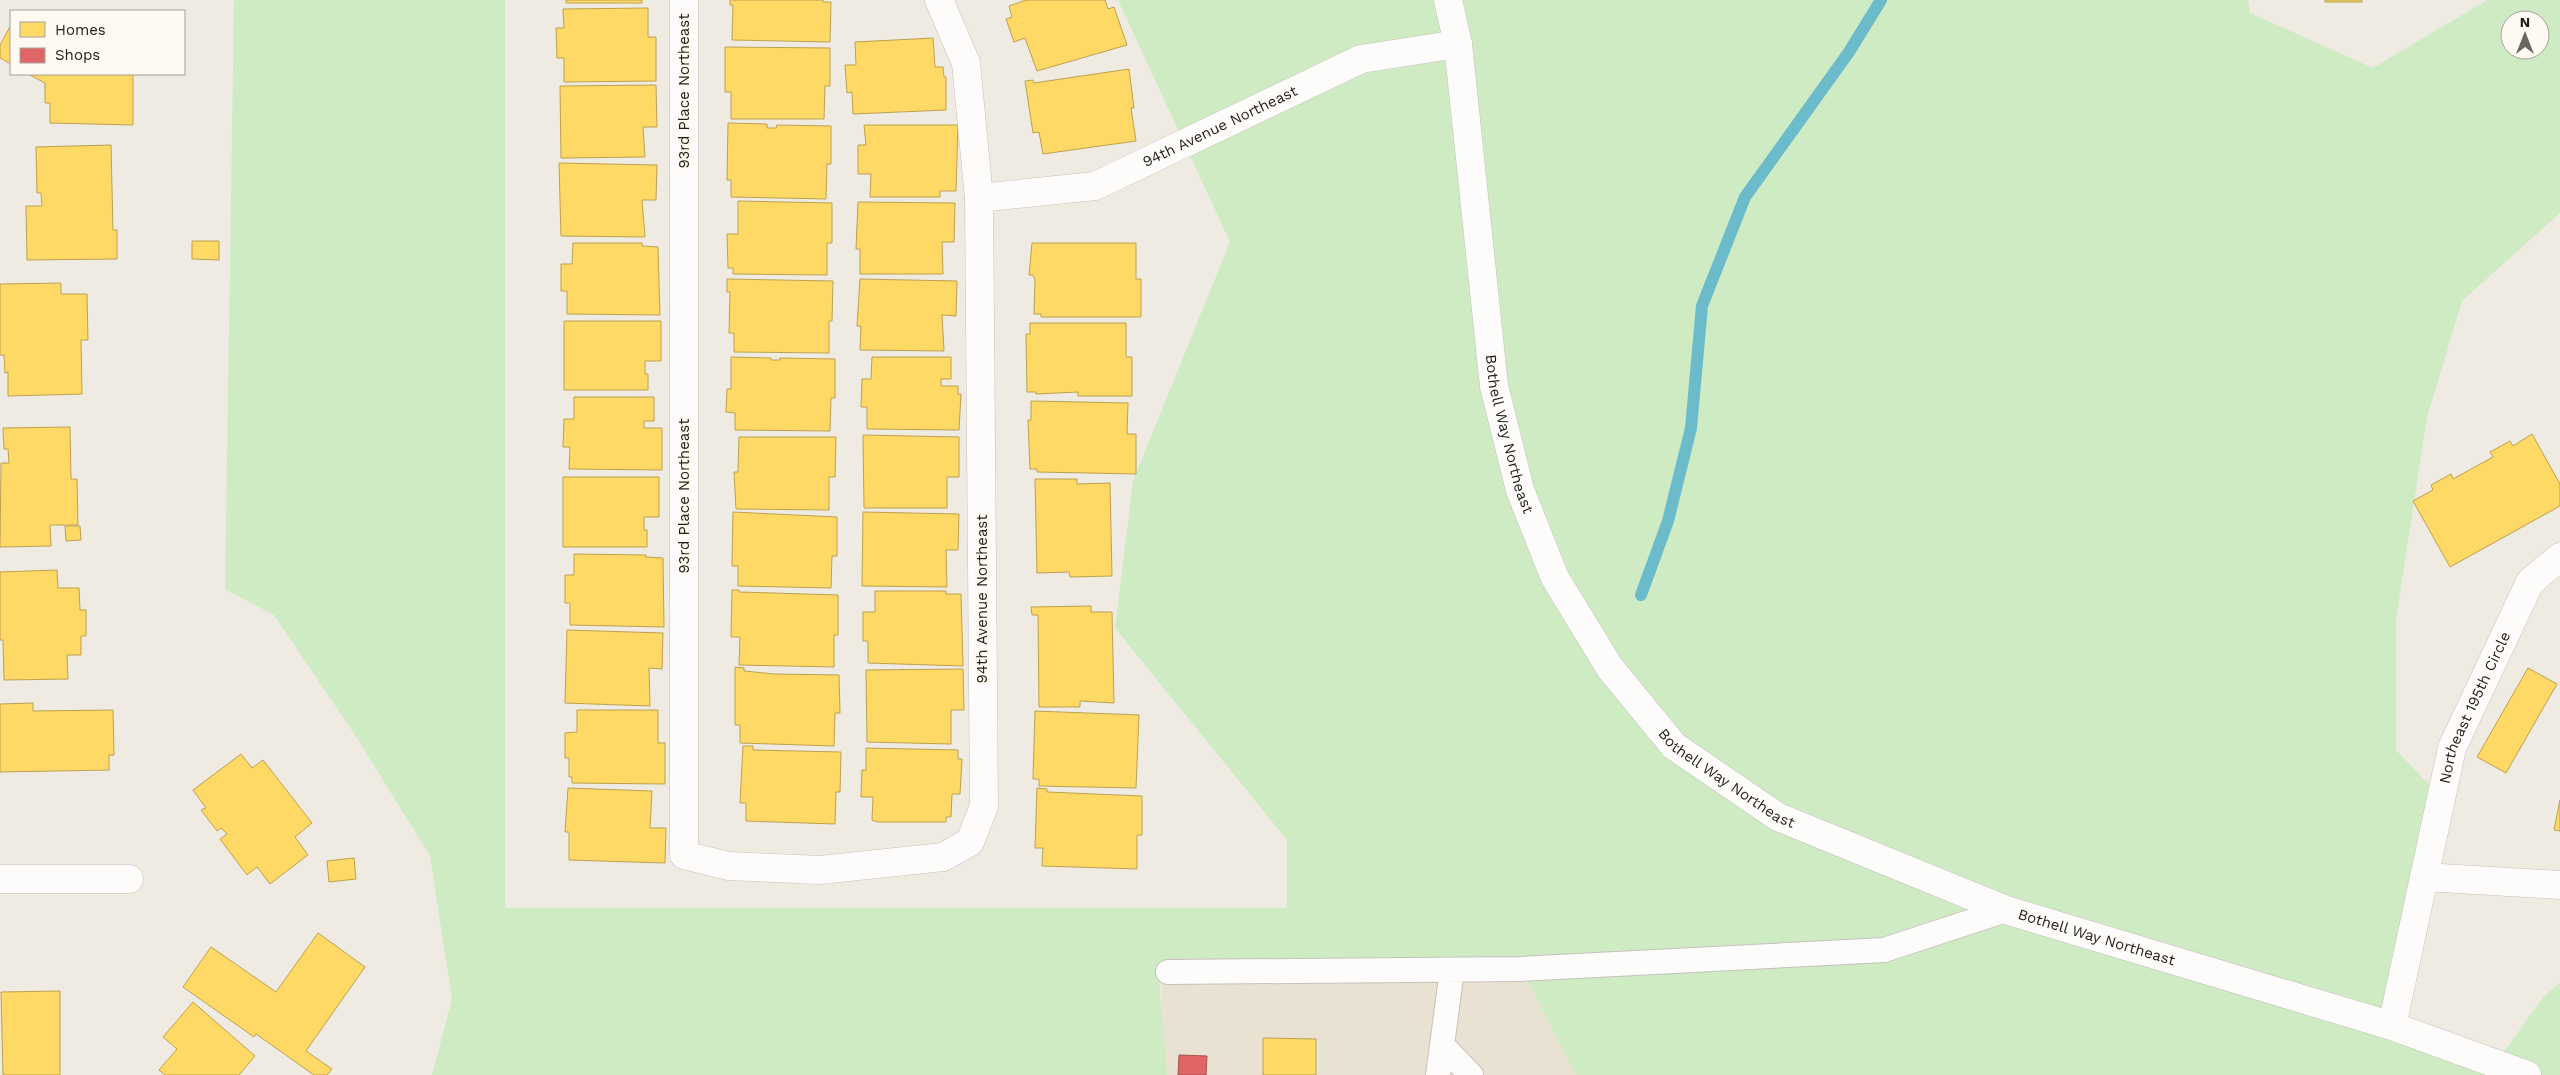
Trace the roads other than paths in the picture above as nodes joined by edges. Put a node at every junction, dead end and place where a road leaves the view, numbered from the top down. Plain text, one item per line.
1 (684, 0) edge
2 (939, 0) edge
3 (1448, 0) edge
4 (1458, 44) junction
5 (979, 198) junction
6 (2560, 557) edge
7 (820, 870) joint
8 (2424, 877) junction
9 (0, 879) edge
10 (129, 879) dead end
11 (2560, 885) edge
12 (2006, 910) junction
13 (1452, 970) junction
14 (1168, 972) dead end
15 (2392, 1026) junction
16 (1442, 1045) junction
17 (1438, 1075) edge
18 (1471, 1075) edge
19 (2527, 1075) edge

1 - 7 street, 93rd Place Northeast
2 - 5 street, 94th Avenue Northeast
3 - 4 street, Bothell Way Northeast
4 - 5 street, 94th Avenue Northeast
4 - 12 street, Bothell Way Northeast
5 - 7 street, 94th Avenue Northeast
6 - 8 street, Northeast 195th Circle
8 - 11 street
8 - 15 street, Northeast 195th Circle
9 - 10 street
12 - 13 lane
12 - 15 street, Bothell Way Northeast
13 - 14 lane
13 - 16 lane
15 - 19 street, Bothell Way Northeast
16 - 17 lane
16 - 18 lane

